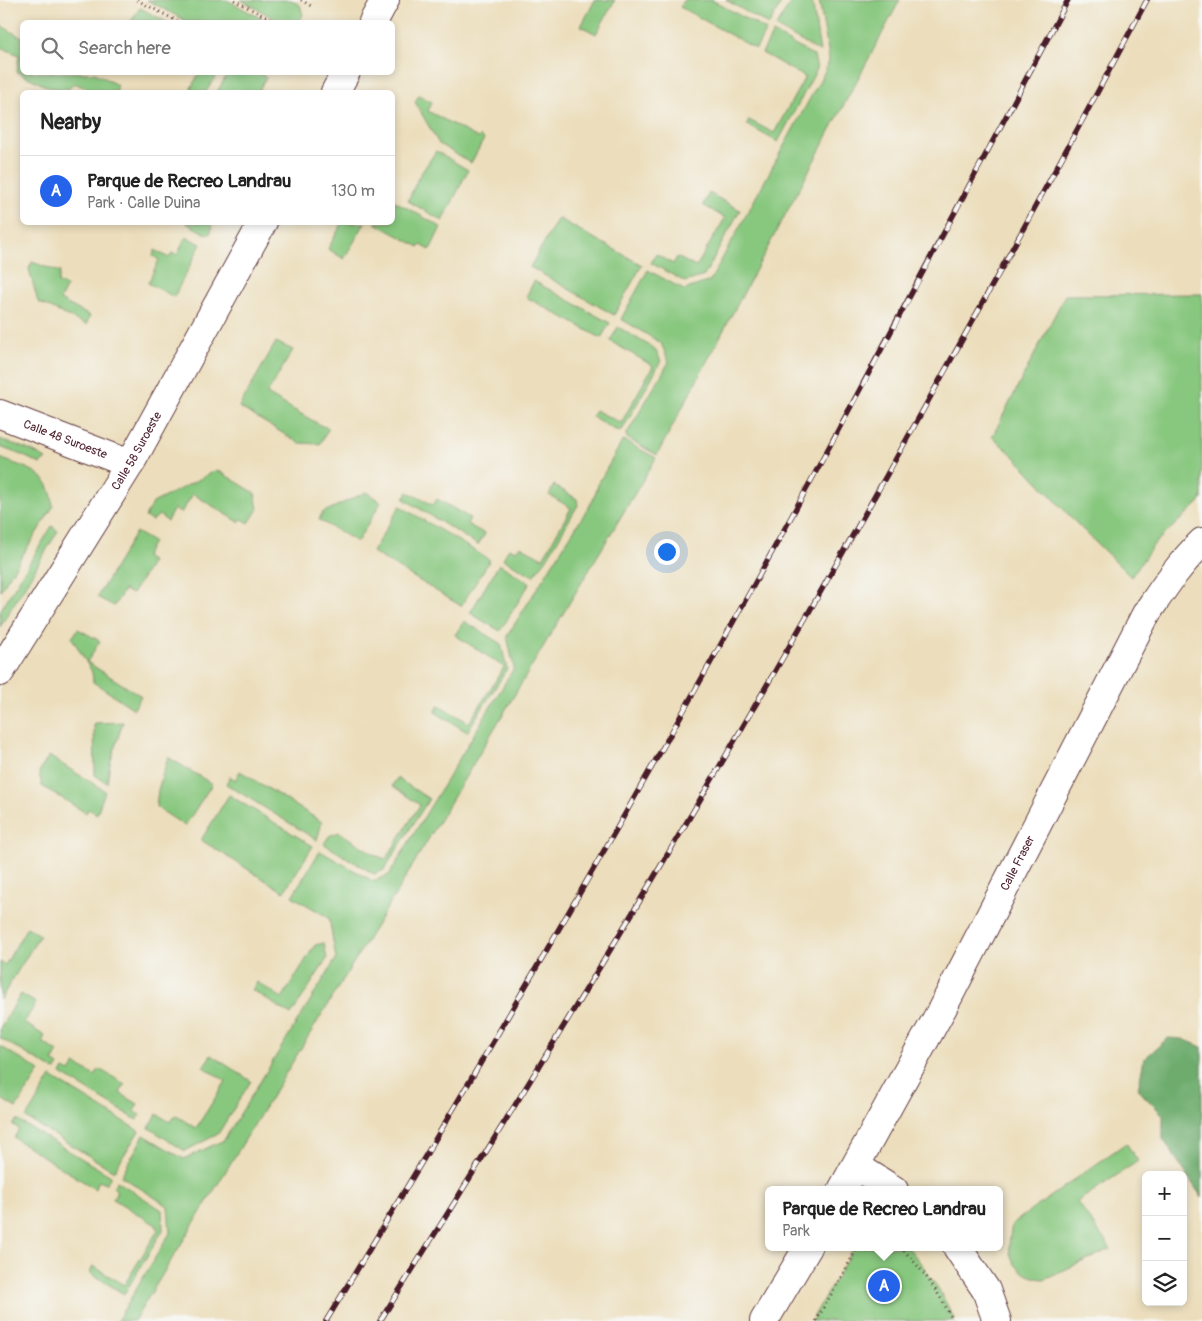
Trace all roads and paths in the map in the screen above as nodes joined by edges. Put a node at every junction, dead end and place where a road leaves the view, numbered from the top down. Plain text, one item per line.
1 (137, 0) edge
2 (234, 0) edge
3 (301, 0) edge
4 (385, 0) edge
5 (311, 6) dead end
6 (175, 20) edge
7 (271, 20) edge
8 (374, 20) edge
9 (344, 75) edge
10 (336, 90) edge
11 (261, 225) edge
12 (0, 414) edge
13 (130, 464) junction
14 (1202, 542) edge
15 (0, 672) edge
16 (856, 1166) junction
17 (844, 1186) edge
18 (888, 1186) edge
19 (806, 1251) edge
20 (856, 1251) edge
21 (904, 1251) edge
22 (960, 1251) edge
23 (764, 1321) edge
24 (816, 1321) edge
25 (952, 1321) edge
26 (997, 1321) edge

1 - 6 path
2 - 7 path
3 - 5 path
4 - 8 street
9 - 10 street
11 - 13 street, Calle 58 Suroeste
12 - 13 street, Calle 48 Suroeste
13 - 15 street, Calle 58 Suroeste
14 - 16 street, Calle Fraser
16 - 17 street, Calle Fraser
16 - 18 street
19 - 23 street
20 - 24 path
21 - 25 path
22 - 26 street

